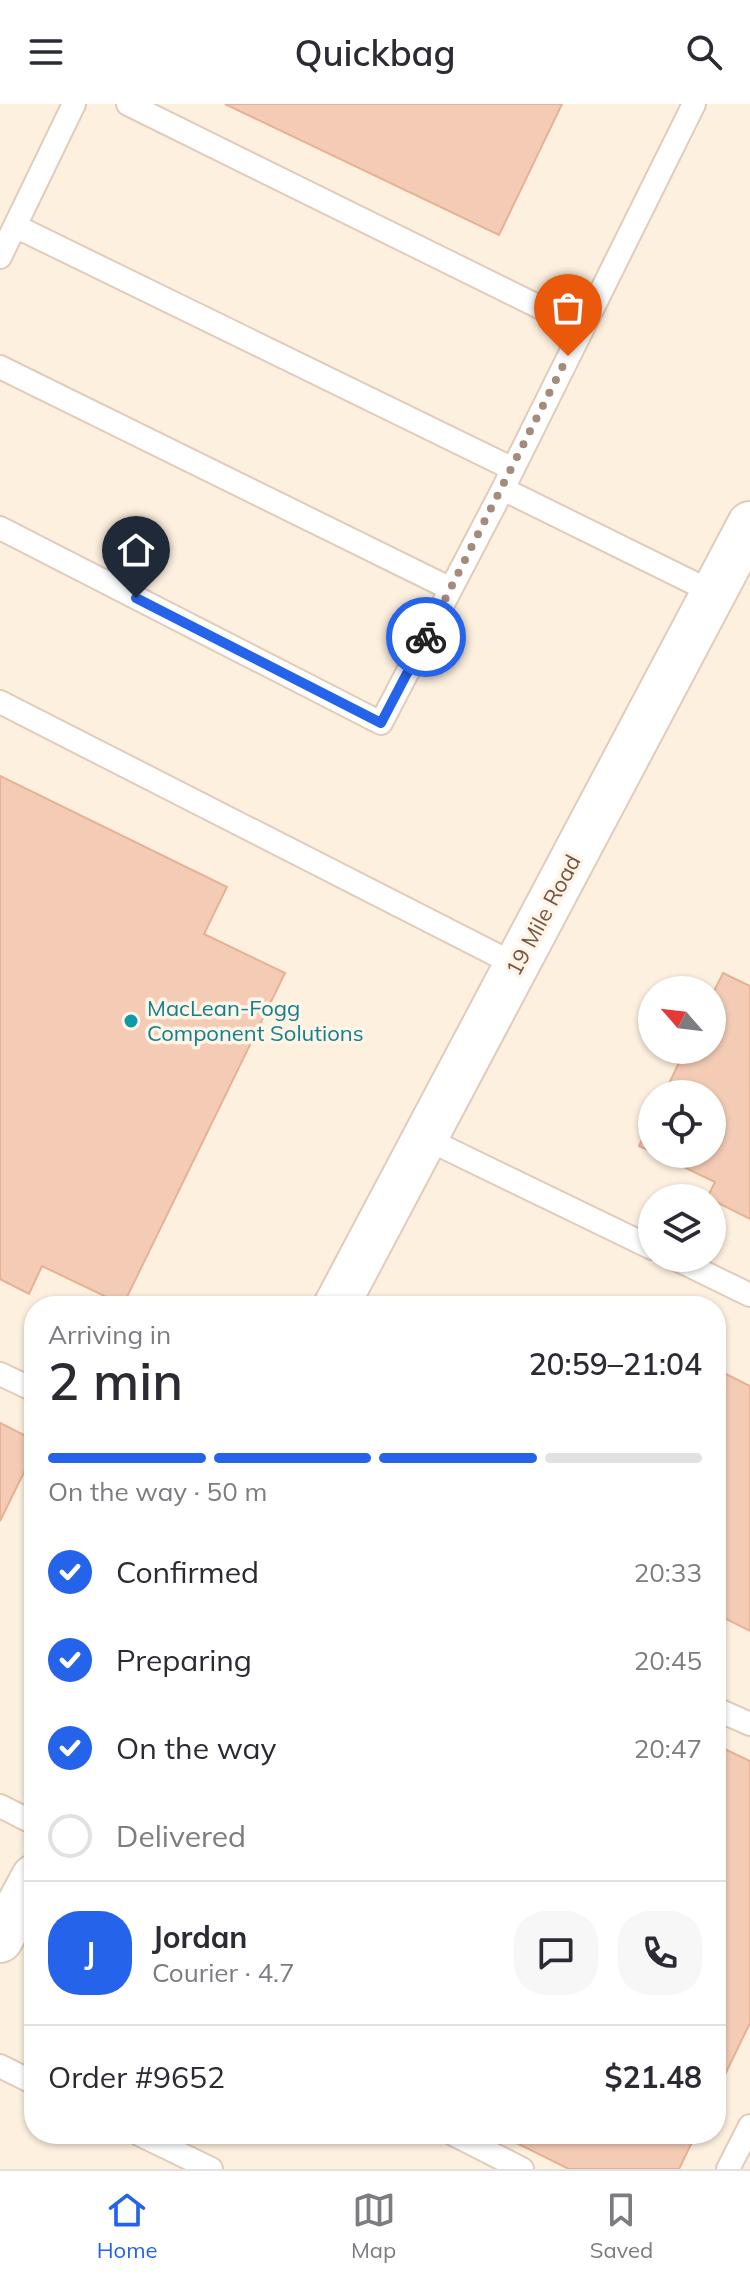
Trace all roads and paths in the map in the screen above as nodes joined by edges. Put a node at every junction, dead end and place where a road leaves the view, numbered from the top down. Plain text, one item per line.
1 (74, 104) edge
2 (128, 104) edge
3 (694, 104) edge
4 (15, 226) junction
5 (0, 257) edge
6 (582, 328) junction
7 (0, 367) edge
8 (508, 479) junction
9 (750, 524) edge
10 (0, 528) edge
11 (451, 589) junction
12 (714, 593) junction
13 (0, 702) edge
14 (516, 965) junction
15 (425, 1138) junction
16 (638, 1241) edge
17 (703, 1272) edge
18 (750, 1295) edge
19 (341, 1296) edge
20 (0, 1374) edge
21 (24, 1385) edge
22 (726, 1713) edge
23 (750, 1724) edge
24 (0, 1806) edge
25 (24, 1818) edge
26 (0, 2066) edge
27 (24, 2078) edge
28 (750, 2126) edge
29 (160, 2144) edge
30 (473, 2144) edge
31 (211, 2169) edge
32 (522, 2169) edge
33 (728, 2169) edge

1 - 4 lane
2 - 6 lane
3 - 6 lane
4 - 5 lane
4 - 8 lane
6 - 8 lane
7 - 11 lane
8 - 11 lane
8 - 12 lane
9 - 12 street, 19 Mile Road
10 - 11 lane
12 - 14 street, 19 Mile Road
13 - 14 lane
14 - 15 street, 19 Mile Road
15 - 16 lane
15 - 19 street, 19 Mile Road
17 - 18 lane
20 - 21 lane
22 - 23 lane
24 - 25 lane
26 - 27 lane
28 - 33 lane
29 - 31 lane
30 - 32 lane

